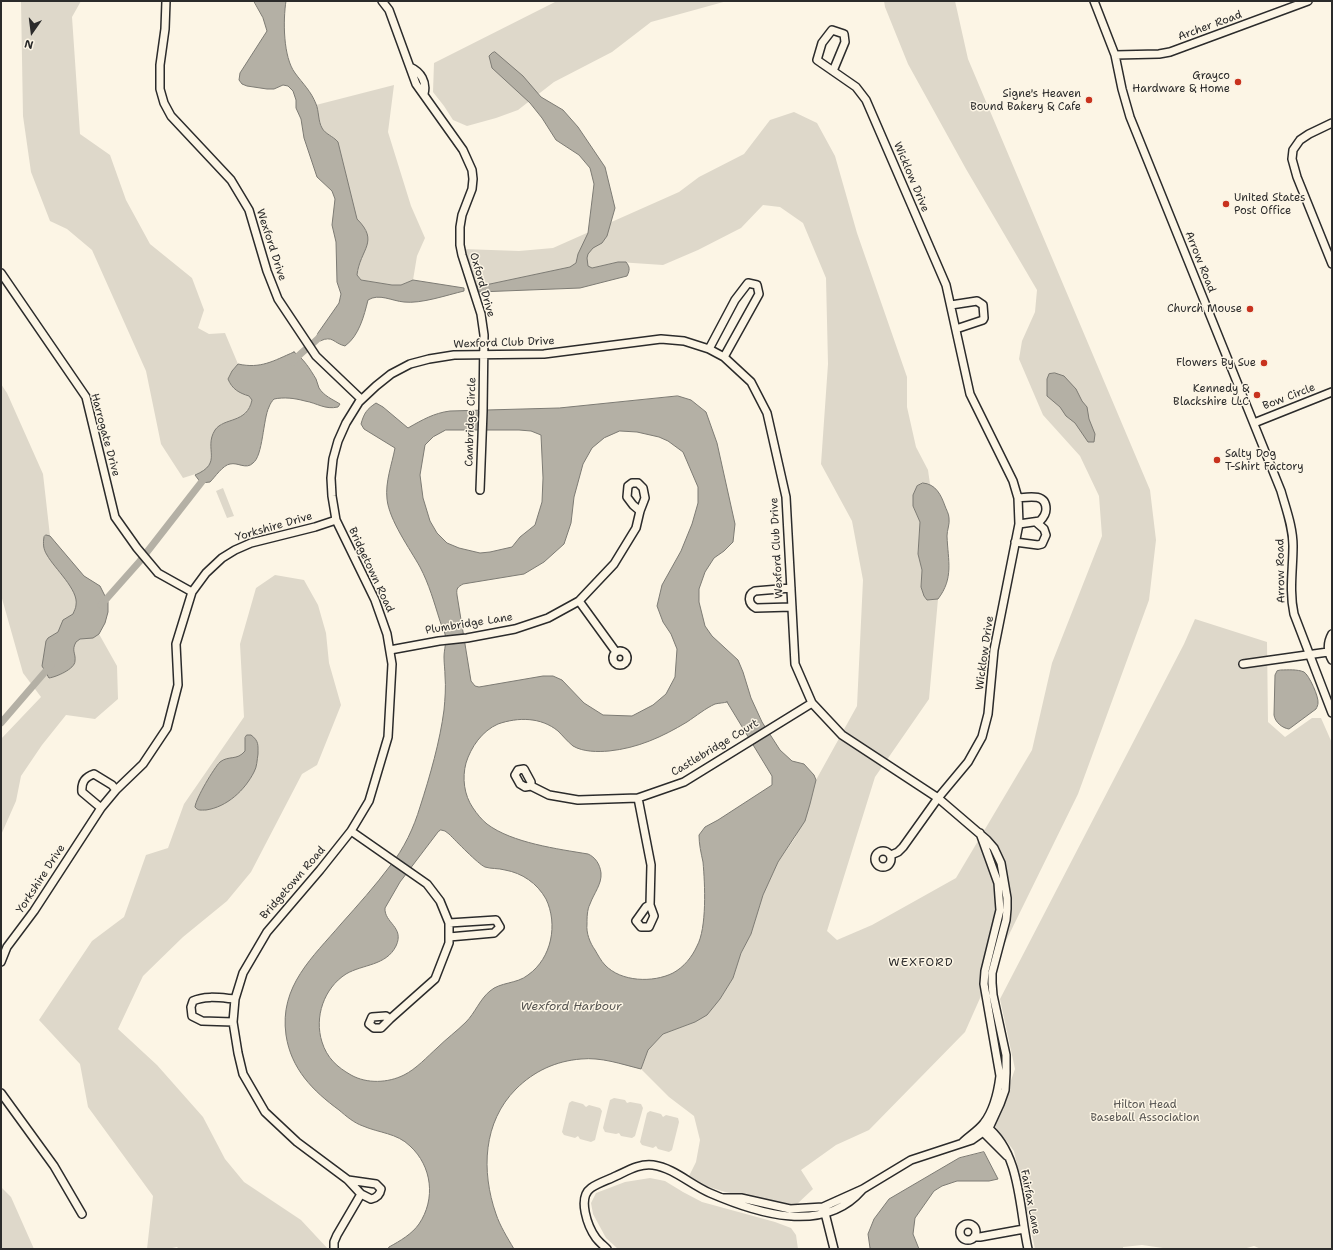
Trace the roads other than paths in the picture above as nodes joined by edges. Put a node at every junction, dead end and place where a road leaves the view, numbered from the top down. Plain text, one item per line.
1 (166, 1) edge
2 (382, 1) edge
3 (390, 1) edge
4 (1094, 1) edge
5 (1308, 1) edge
6 (389, 10) junction
7 (1115, 56) junction
8 (833, 71) junction
9 (1332, 123) edge
10 (1332, 264) edge
11 (1, 273) edge
12 (951, 305) junction
13 (956, 329) junction
14 (709, 349) junction
15 (483, 354) junction
16 (724, 357) junction
17 (1332, 392) edge
18 (361, 399) junction
19 (1254, 423) junction
20 (480, 490) dead end
21 (1018, 498) junction
22 (640, 511) dead end
23 (336, 520) junction
24 (1036, 522) junction
25 (1019, 524) junction
26 (1015, 542) junction
27 (791, 588) junction
28 (192, 592) junction
29 (579, 600) junction
30 (792, 607) junction
31 (1332, 634) edge
32 (390, 650) junction
33 (616, 652) dead end
34 (1328, 652) junction
35 (1309, 655) junction
36 (1332, 660) edge
37 (1243, 664) dead end
38 (812, 702) junction
39 (1332, 713) edge
40 (530, 786) dead end
41 (116, 790) junction
42 (638, 798) junction
43 (938, 798) junction
44 (101, 808) junction
45 (351, 831) junction
46 (891, 855) dead end
47 (650, 905) dead end
48 (449, 923) junction
49 (449, 937) junction
50 (1, 962) edge
51 (235, 999) junction
52 (390, 1019) dead end
53 (233, 1022) junction
54 (1, 1093) edge
55 (983, 1128) junction
56 (348, 1180) junction
57 (361, 1194) junction
58 (824, 1210) junction
59 (82, 1214) dead end
60 (1024, 1228) junction
61 (974, 1237) dead end
62 (334, 1249) edge
63 (607, 1249) edge
64 (834, 1249) edge
65 (1028, 1249) edge

1 - 18 street, Wexford Drive
2 - 6 street, Oxford Drive
3 - 6 street, Oxford Drive
4 - 7 street, Arrow Road
5 - 7 street, Archer Road
6 - 15 street, Oxford Drive
7 - 19 street, Arrow Road
8 - 8 street, Wicklow Drive
8 - 12 street, Wicklow Drive
9 - 10 street
11 - 28 street, Harrogate Drive
12 - 13 street, Wicklow Drive
12 - 13 street
13 - 21 street, Wicklow Drive
14 - 15 street, Wexford Club Drive
14 - 16 street, Wexford Club Drive
14 - 16 street
15 - 18 street, Wexford Club Drive
15 - 20 street, Cambridge Circle
16 - 27 street, Wexford Club Drive
17 - 19 street, Bow Circle
18 - 23 street, Bridgetown Road
19 - 35 street, Arrow Road
21 - 24 street
21 - 25 street, Wicklow Drive
22 - 29 street, Plumbridge Lane
23 - 28 street, Yorkshire Drive
23 - 32 street, Bridgetown Road
24 - 25 street
24 - 26 street
25 - 26 street, Wicklow Drive
26 - 43 street, Wicklow Drive
27 - 30 street, Wexford Club Drive
27 - 30 street
28 - 41 street, Yorkshire Drive
29 - 32 street, Plumbridge Lane
29 - 33 street
30 - 38 street, Wexford Club Drive
31 - 34 street
32 - 45 street, Bridgetown Road
34 - 35 street
34 - 36 street
35 - 37 street
35 - 39 street, Arrow Road
38 - 42 street, Castlebridge Court
38 - 43 street, Wexford Club Drive
40 - 42 street, Castlebridge Court
41 - 44 street, Yorkshire Drive
41 - 44 street
42 - 47 street
43 - 46 street, Wicklow Drive
43 - 55 street, Wexford Club Drive
44 - 50 street, Yorkshire Drive
45 - 48 street
45 - 51 street, Bridgetown Road
48 - 49 street
48 - 49 street
49 - 52 street
51 - 53 street, Bridgetown Road
51 - 53 street
53 - 56 street, Bridgetown Road
54 - 59 street
55 - 58 street, Wexford Club Drive
55 - 60 street, Fairfax Lane
56 - 57 street, Bridgetown Road
56 - 57 street, Bridgetown Road
57 - 62 street
58 - 63 street, Wexford Club Drive
58 - 64 street
60 - 61 street
60 - 65 street, Fairfax Lane

